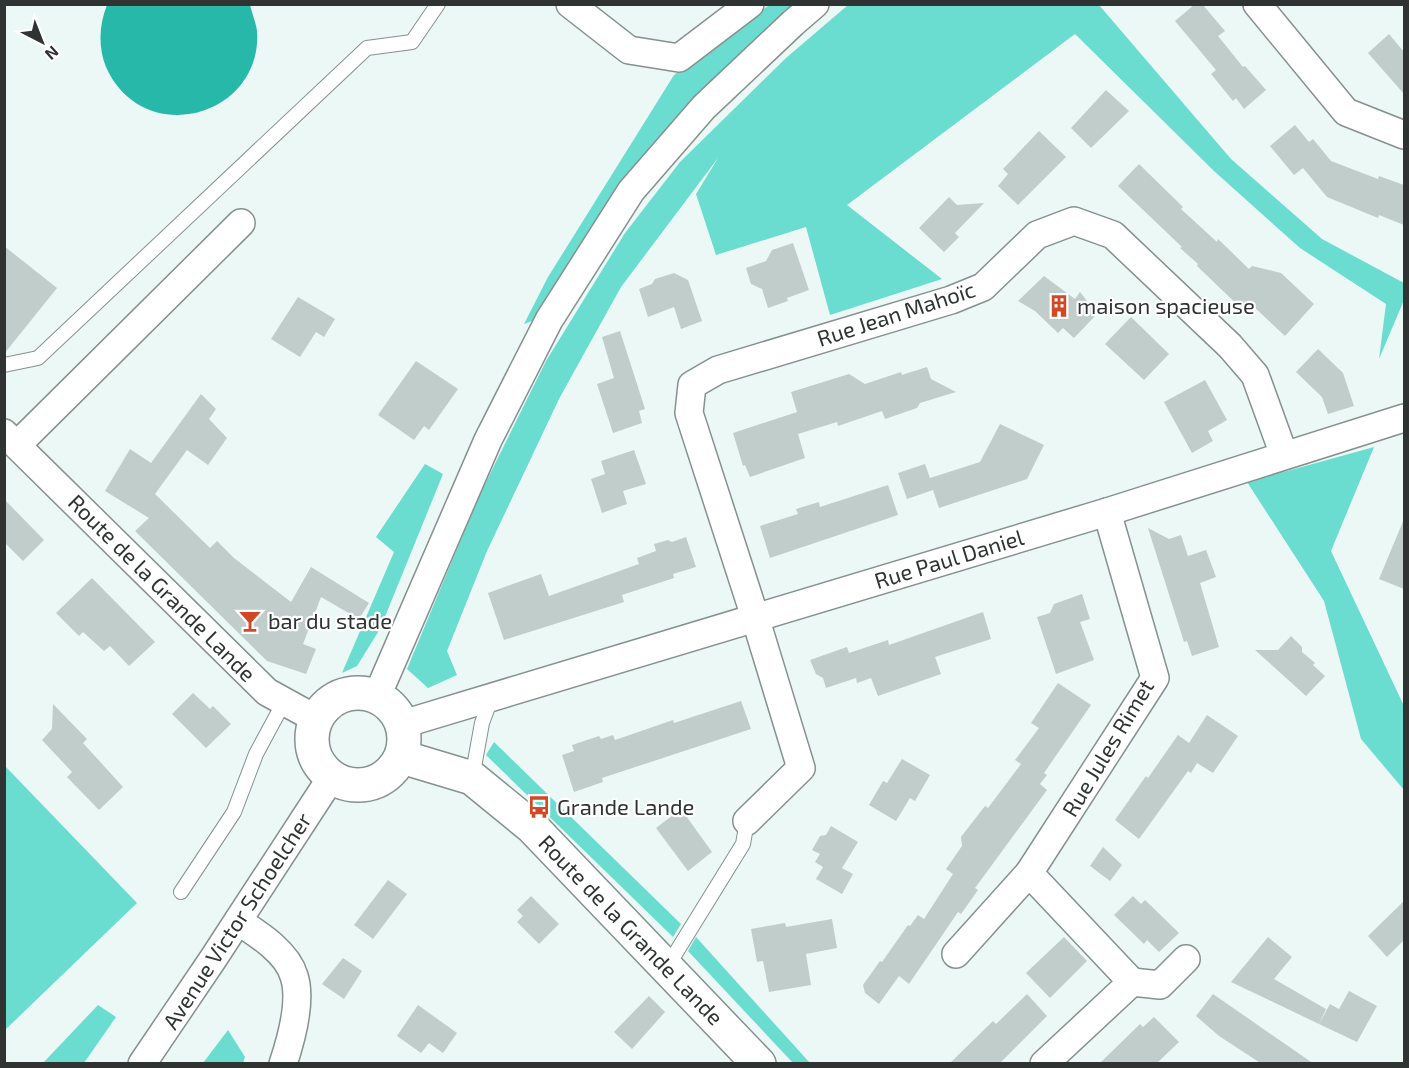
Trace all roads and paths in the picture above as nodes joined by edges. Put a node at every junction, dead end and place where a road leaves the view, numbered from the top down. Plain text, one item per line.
1 (438, 4) edge
2 (570, 4) edge
3 (750, 4) edge
4 (815, 4) edge
5 (1257, 4) edge
6 (1404, 135) edge
7 (241, 223) dead end
8 (4, 365) edge
9 (1404, 418) edge
10 (11, 439) edge
11 (1284, 455) junction
12 (1107, 512) junction
13 (755, 617) junction
14 (377, 696) junction
15 (492, 696) junction
16 (284, 702) junction
17 (316, 719) junction
18 (403, 724) junction
19 (402, 757) junction
20 (331, 778) junction
21 (472, 778) junction
22 (747, 821) joint
23 (1029, 873) junction
24 (182, 892) dead end
25 (238, 921) junction
26 (956, 954) dead end
27 (1186, 960) dead end
28 (667, 967) junction
29 (1132, 982) junction
30 (142, 1064) edge
31 (283, 1064) edge
32 (759, 1064) edge
33 (1044, 1064) edge

1 - 8 lane
2 - 3 street
4 - 14 street
5 - 6 street
7 - 10 street, Route de la Grande Lande
9 - 11 street, Rue Paul Daniel
10 - 16 street, Route de la Grande Lande
11 - 12 street, Rue Paul Daniel
11 - 13 street, Rue Jean Mahoïc
12 - 13 street, Rue Paul Daniel
12 - 23 street, Rue Jules Rimet
13 - 15 street, Rue Paul Daniel
13 - 22 street
14 - 17 street
14 - 18 street
15 - 18 street, Rue Paul Daniel
15 - 21 lane
16 - 17 street, Route de la Grande Lande
16 - 24 lane
17 - 20 street
18 - 19 street
19 - 20 street
19 - 21 street, Route de la Grande Lande
20 - 25 street, Avenue Victor Schoelcher
21 - 28 street, Route de la Grande Lande
22 - 28 lane
23 - 26 street, Rue Jules Rimet
23 - 29 street
25 - 30 street, Avenue Victor Schoelcher
25 - 31 street
27 - 29 street
28 - 32 street, Route de la Grande Lande
29 - 33 street

